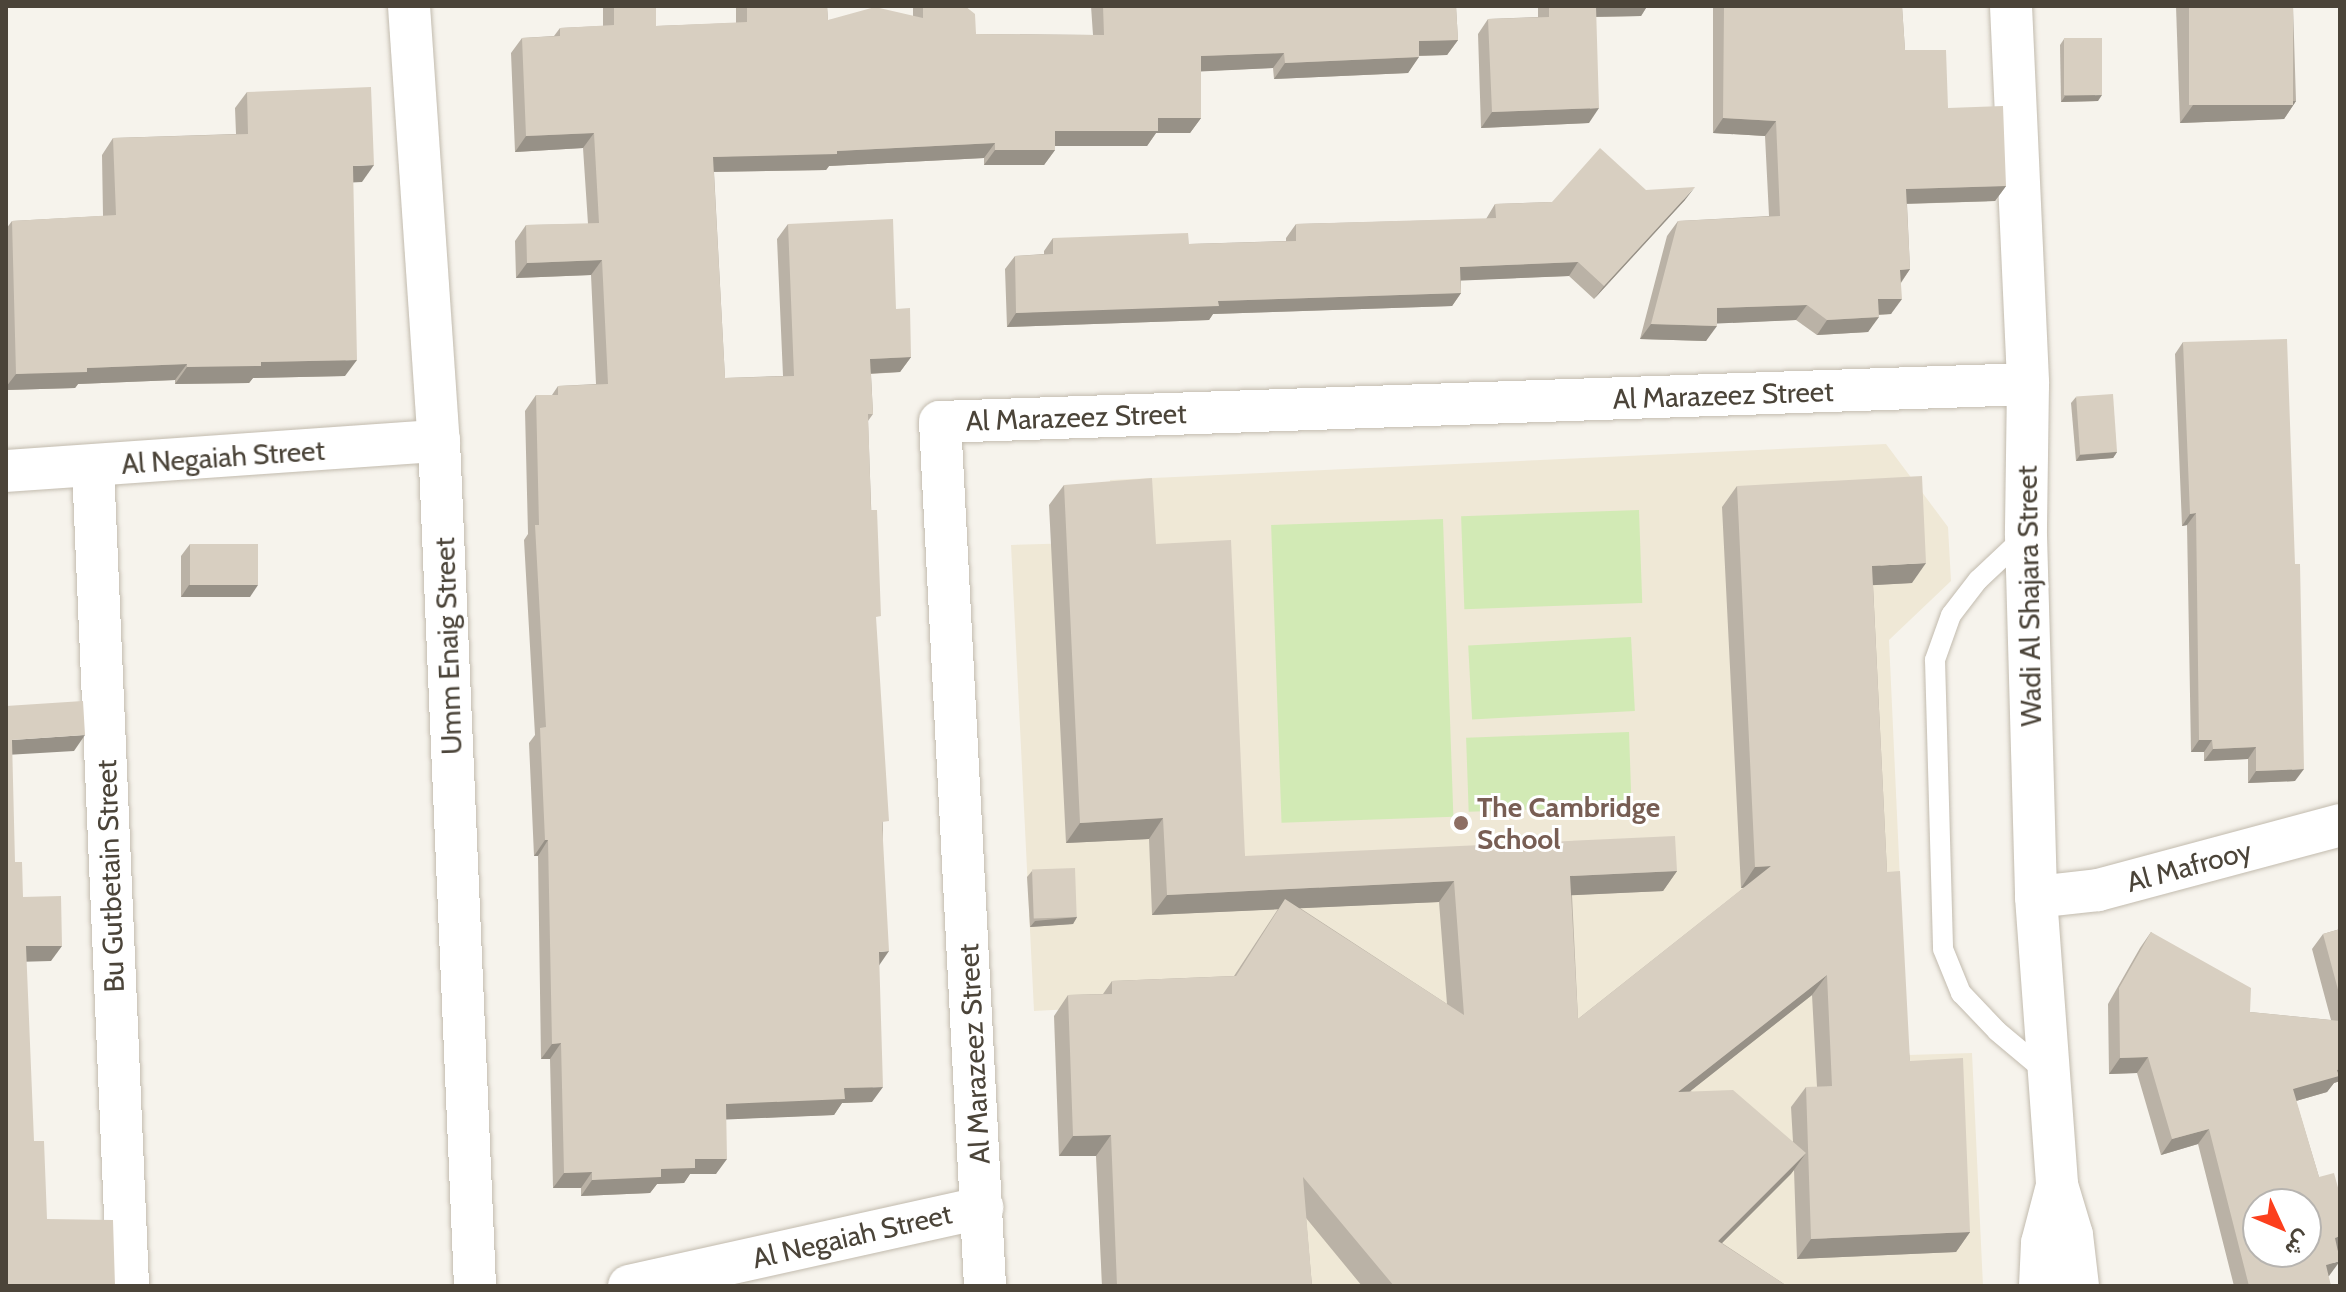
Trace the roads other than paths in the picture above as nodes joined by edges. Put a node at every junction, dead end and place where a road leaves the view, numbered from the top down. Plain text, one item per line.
1 (409, 6) edge
2 (2011, 6) edge
3 (2028, 384) junction
4 (439, 441) junction
5 (93, 467) junction
6 (6, 471) edge
7 (2026, 535) junction
8 (2340, 825) edge
9 (2036, 897) junction
10 (2049, 1075) junction
11 (2057, 1185) junction
12 (982, 1208) junction
13 (128, 1286) edge
14 (475, 1286) edge
15 (629, 1286) edge
16 (985, 1286) edge
17 (2040, 1286) edge
18 (2078, 1286) edge

1 - 4 street, Umm Enaig Street
2 - 3 street, Wadi Al Shajara Street
3 - 7 street, Wadi Al Shajara Street
3 - 12 street, Al Marazeez Street
4 - 5 street, Al Negaiah Street
4 - 14 street, Umm Enaig Street
5 - 6 street, Al Negaiah Street
5 - 13 street, Bu Gutbetain Street
7 - 9 street, Wadi Al Shajara Street
7 - 10 lane
8 - 9 street, Al Mafrooy
9 - 10 street, Wadi Al Shajara Street
10 - 11 street, Wadi Al Shajara Street
11 - 17 street, Wadi Al Shajara Street
11 - 18 street, Wadi Al Shajara Street
12 - 15 street, Al Negaiah Street
12 - 16 street, Al Marazeez Street

